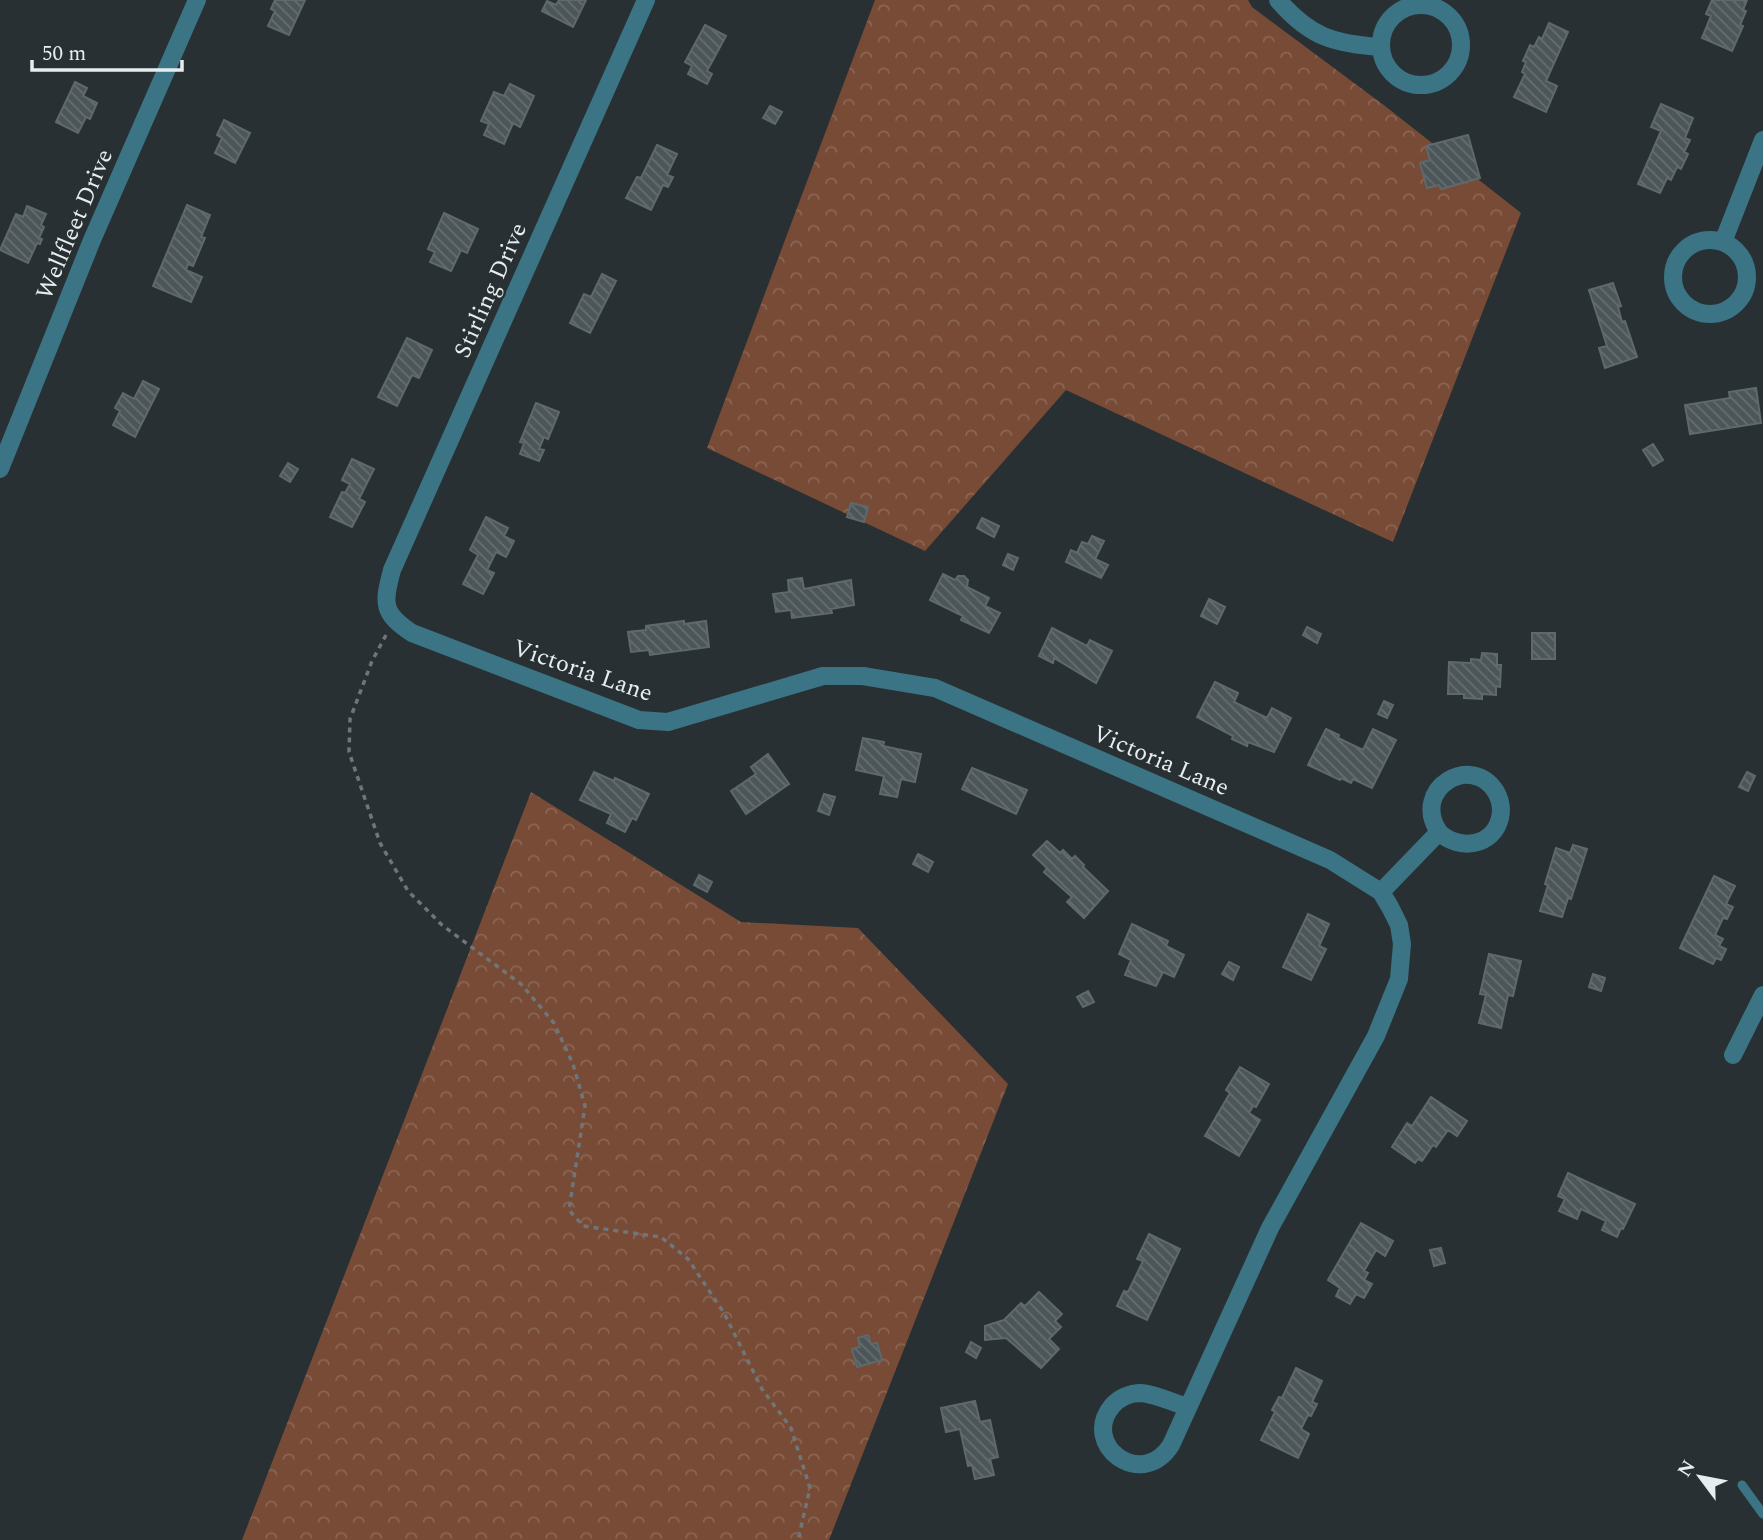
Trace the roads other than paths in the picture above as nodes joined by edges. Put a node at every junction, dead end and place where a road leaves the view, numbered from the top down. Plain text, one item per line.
1 (197, 0) edge
2 (646, 0) edge
3 (1278, 0) edge
4 (1381, 47) junction
5 (1763, 140) edge
6 (1723, 242) junction
7 (0, 469) edge
8 (393, 621) joint
9 (1439, 832) dead end
10 (1381, 892) junction
11 (1763, 995) edge
12 (1733, 1055) dead end
13 (1188, 1407) junction
14 (1742, 1485) dead end
15 (1763, 1514) edge

1 - 7 street, Wellfleet Drive
2 - 8 street, Stirling Drive
3 - 4 street
4 - 4 street
5 - 6 street
6 - 6 street
8 - 10 street, Victoria Lane
9 - 10 street
10 - 13 street, Victoria Lane
11 - 12 street
13 - 13 street, Victoria Lane
14 - 15 lane

